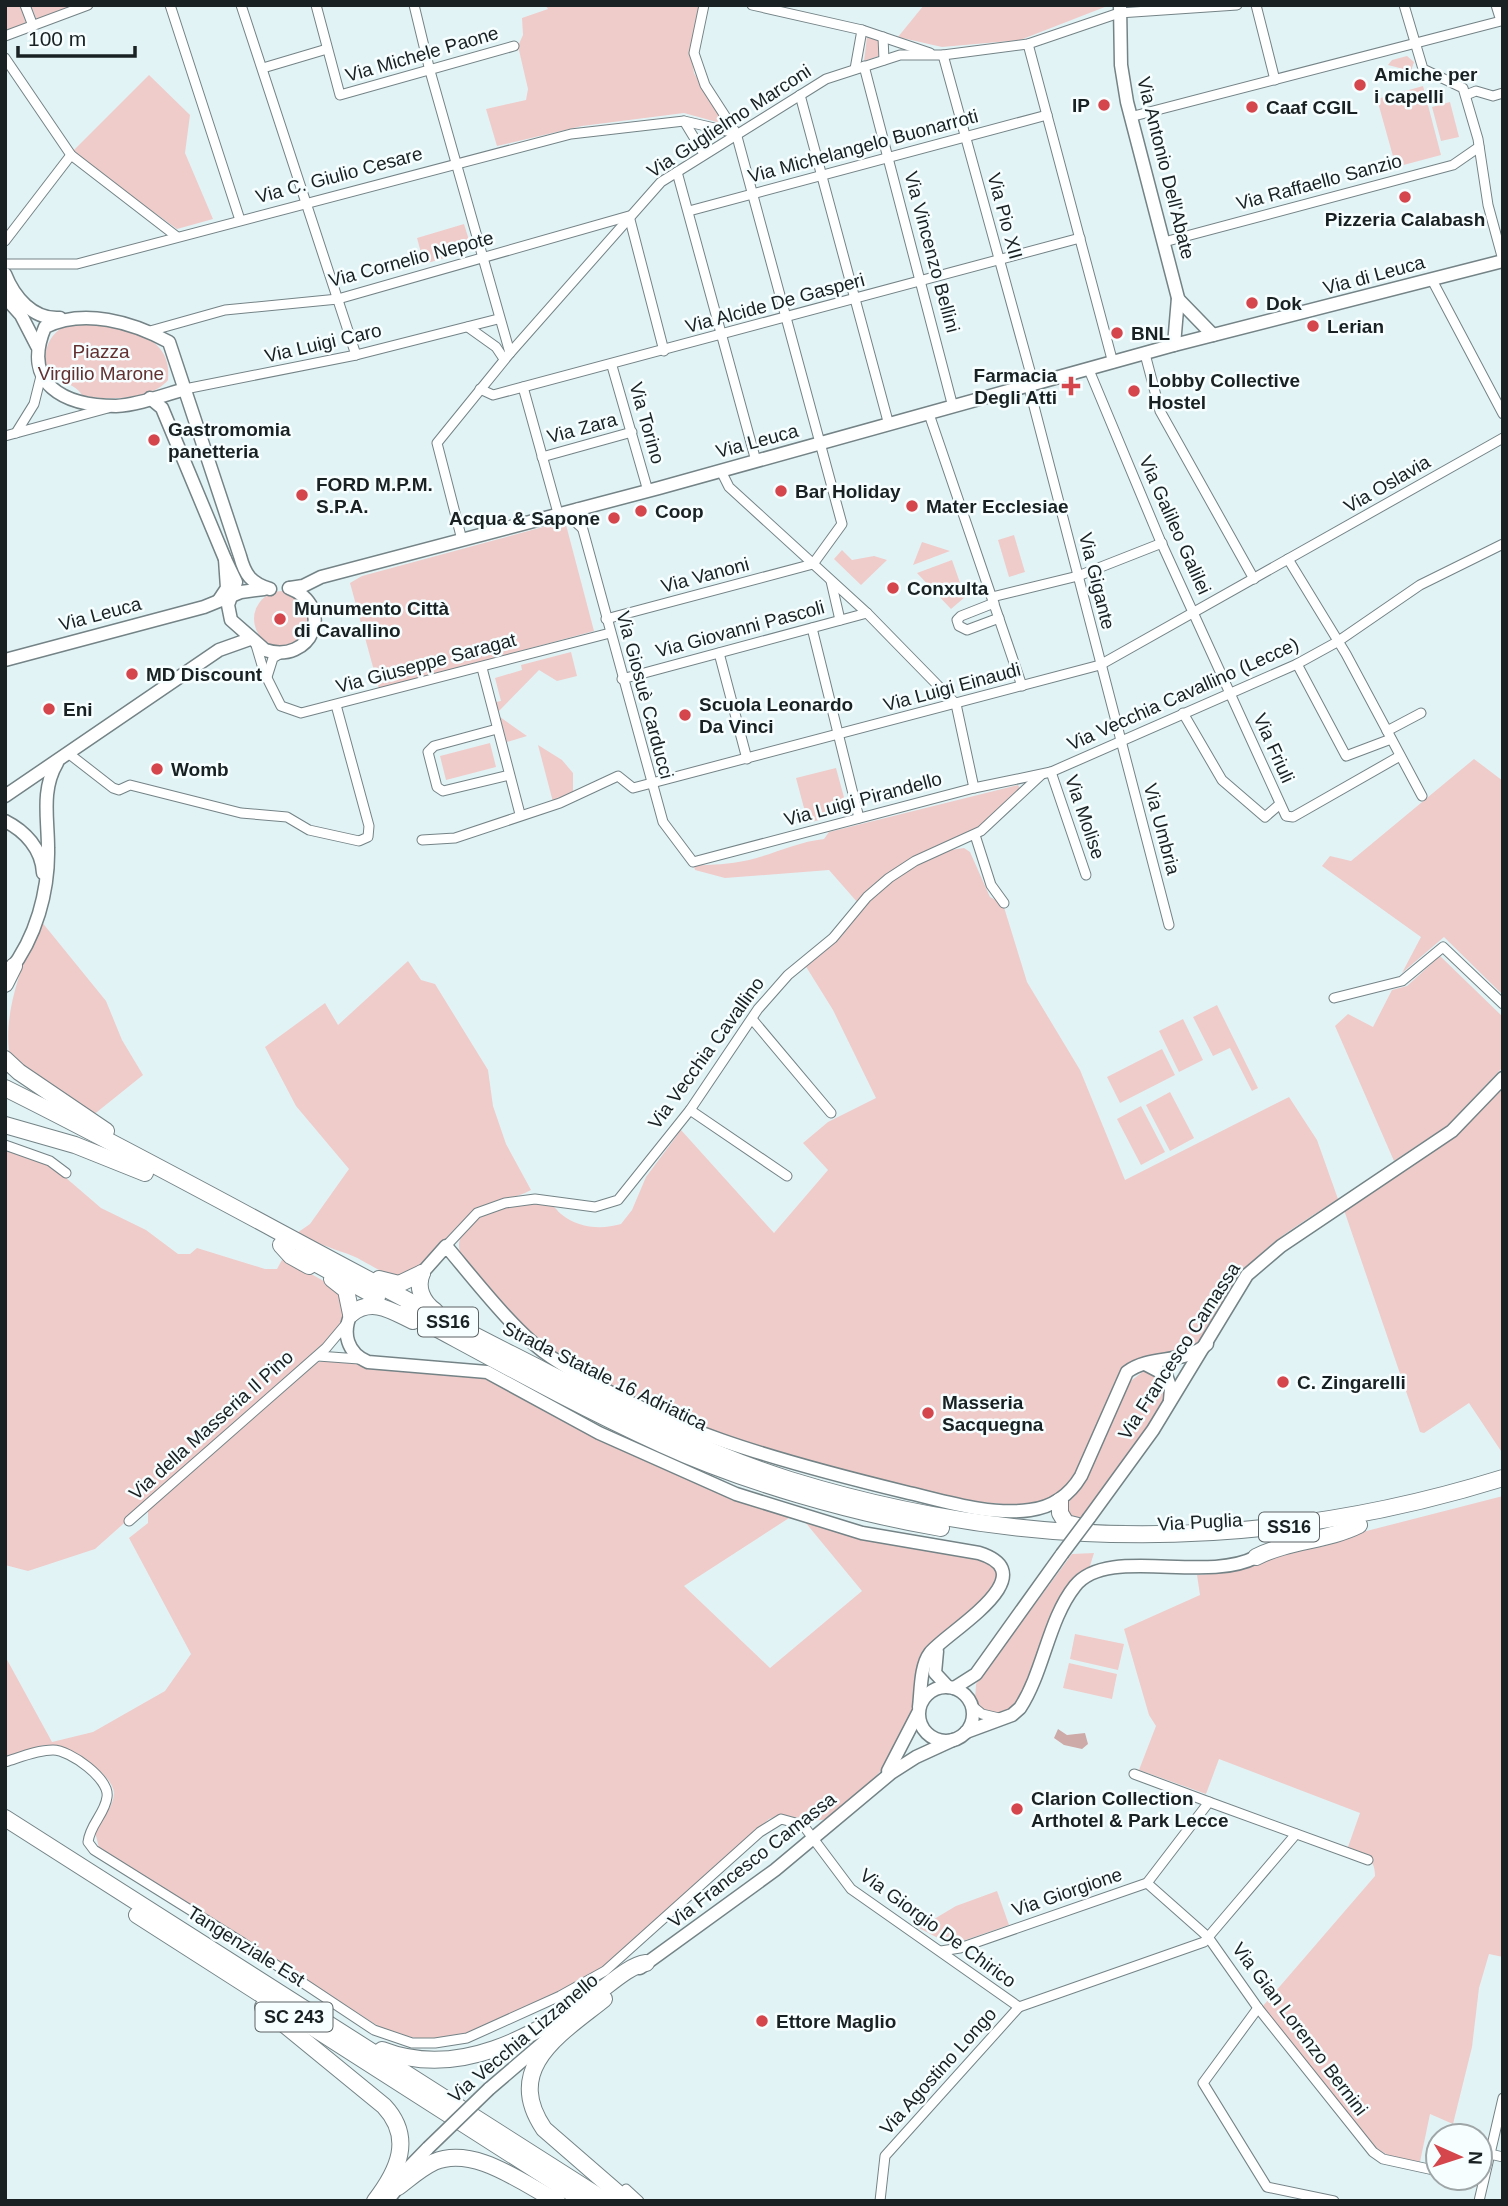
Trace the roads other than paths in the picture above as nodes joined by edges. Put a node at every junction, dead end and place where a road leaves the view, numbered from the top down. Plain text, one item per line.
1 (25, 5) edge
2 (88, 5) edge
3 (170, 5) edge
4 (242, 5) edge
5 (316, 5) edge
6 (414, 5) edge
7 (704, 5) edge
8 (753, 5) edge
9 (1237, 5) edge
10 (1256, 5) edge
11 (1404, 5) edge
12 (1496, 5) edge
13 (1119, 9) edge
14 (33, 26) junction
15 (862, 30) junction
16 (5, 36) edge
17 (883, 37) junction
18 (1413, 42) junction
19 (1028, 44) junction
20 (514, 46) dead end
21 (327, 49) junction
22 (932, 54) junction
23 (943, 55) junction
24 (5, 58) edge
25 (884, 60) junction
26 (860, 67) junction
27 (263, 68) junction
28 (429, 71) junction
29 (1275, 80) junction
30 (1503, 93) edge
31 (800, 95) junction
32 (1466, 95) junction
33 (1047, 115) junction
34 (1130, 117) junction
35 (684, 121) junction
36 (736, 133) junction
37 (966, 136) junction
38 (1479, 147) junction
39 (704, 154) junction
40 (71, 155) junction
41 (888, 156) junction
42 (455, 162) junction
43 (677, 172) junction
44 (821, 174) junction
45 (752, 193) junction
46 (305, 201) junction
47 (689, 211) junction
48 (629, 216) junction
49 (240, 219) junction
50 (598, 225) junction
51 (176, 236) junction
52 (610, 236) junction
53 (1080, 238) junction
54 (5, 241) edge
55 (1164, 242) junction
56 (481, 258) junction
57 (999, 261) junction
58 (1503, 261) edge
59 (5, 269) edge
60 (1432, 280) junction
61 (922, 282) junction
62 (5, 297) edge
63 (1178, 298) junction
64 (338, 299) junction
65 (855, 300) junction
66 (64, 318) junction
67 (786, 318) junction
68 (498, 319) junction
69 (468, 327) junction
70 (150, 331) junction
71 (723, 335) junction
72 (1213, 335) junction
73 (1174, 345) junction
74 (37, 346) junction
75 (664, 351) junction
76 (1145, 354) junction
77 (356, 355) junction
78 (507, 356) junction
79 (1113, 363) junction
80 (612, 366) junction
81 (1089, 370) junction
82 (41, 376) junction
83 (523, 387) junction
84 (1029, 387) junction
85 (185, 389) junction
86 (480, 389) junction
87 (150, 398) junction
88 (117, 406) junction
89 (953, 407) junction
90 (929, 414) junction
91 (1503, 414) edge
92 (889, 425) junction
93 (632, 432) junction
94 (16, 433) junction
95 (5, 436) edge
96 (1503, 438) edge
97 (820, 444) junction
98 (542, 457) junction
99 (756, 461) junction
100 (721, 471) junction
101 (648, 491) junction
102 (577, 508) junction
103 (558, 513) junction
104 (582, 528) junction
105 (462, 540) junction
106 (1162, 543) junction
107 (1503, 544) edge
108 (225, 558) junction
109 (1289, 559) junction
110 (813, 564) junction
111 (349, 570) junction
112 (1078, 576) junction
113 (1254, 579) junction
114 (831, 580) junction
115 (290, 588) junction
116 (270, 589) junction
117 (234, 594) junction
118 (219, 600) junction
119 (993, 600) junction
120 (312, 605) junction
121 (204, 607) junction
122 (867, 613) junction
123 (1194, 613) junction
124 (999, 618) junction
125 (606, 619) junction
126 (840, 620) junction
127 (233, 623) junction
128 (811, 628) junction
129 (610, 634) junction
130 (253, 641) junction
131 (1337, 642) junction
132 (219, 650) junction
133 (284, 652) junction
134 (719, 653) junction
135 (5, 660) edge
136 (1297, 664) junction
137 (1100, 666) junction
138 (482, 668) junction
139 (267, 678) junction
140 (622, 679) junction
141 (1022, 687) junction
142 (1230, 694) junction
143 (956, 704) junction
144 (336, 705) junction
145 (1183, 713) junction
146 (1421, 713) dead end
147 (497, 729) junction
148 (838, 735) junction
149 (1389, 735) junction
150 (1120, 743) junction
151 (64, 756) junction
152 (1401, 757) junction
153 (747, 760) junction
154 (1046, 773) junction
155 (509, 775) junction
156 (651, 784) junction
157 (974, 788) junction
158 (5, 796) edge
159 (1422, 796) dead end
160 (1280, 804) junction
161 (520, 814) junction
162 (859, 818) junction
163 (5, 821) edge
164 (975, 835) junction
165 (422, 840) dead end
166 (693, 862) joint
167 (1086, 875) dead end
168 (43, 898) junction
169 (1004, 903) dead end
170 (1169, 925) dead end
171 (10, 972) edge
172 (5, 984) edge
173 (1334, 998) dead end
174 (1503, 1004) edge
175 (752, 1020) junction
176 (5, 1059) edge
177 (1503, 1078) edge
178 (5, 1088) edge
179 (5, 1100) edge
180 (690, 1110) junction
181 (831, 1113) dead end
182 (5, 1125) edge
183 (5, 1145) edge
184 (147, 1168) junction
185 (66, 1173) dead end
186 (788, 1176) dead end
187 (281, 1245) junction
188 (446, 1246) junction
189 (332, 1260) junction
190 (422, 1273) junction
191 (349, 1319) junction
192 (435, 1328) junction
193 (488, 1342) junction
194 (1207, 1344) junction
195 (316, 1356) junction
196 (362, 1359) junction
197 (1160, 1366) junction
198 (1186, 1377) junction
199 (1167, 1408) junction
200 (1503, 1478) edge
201 (1503, 1489) edge
202 (1060, 1501) junction
203 (129, 1521) dead end
204 (1359, 1525) junction
205 (1160, 1536) junction
206 (1064, 1544) junction
207 (1256, 1557) joint
208 (941, 1644) junction
209 (976, 1674) junction
210 (951, 1687) junction
211 (970, 1703) junction
212 (919, 1710) junction
213 (999, 1718) junction
214 (966, 1732) junction
215 (953, 1740) junction
216 (5, 1762) edge
217 (1133, 1774) dead end
218 (878, 1783) junction
219 (1209, 1802) junction
220 (5, 1818) edge
221 (5, 1831) edge
222 (1296, 1834) junction
223 (813, 1840) junction
224 (1368, 1860) dead end
225 (1147, 1883) junction
226 (157, 1929) junction
227 (1208, 1937) junction
228 (941, 1951) junction
229 (646, 1963) junction
230 (622, 1982) junction
231 (283, 1994) junction
232 (1019, 2007) junction
233 (1258, 2008) junction
234 (1503, 2098) edge
235 (1494, 2134) edge
236 (429, 2148) junction
237 (1424, 2168) edge
238 (398, 2187) junction
239 (626, 2195) edge
240 (376, 2201) edge
241 (387, 2201) edge
242 (556, 2201) edge
243 (584, 2201) edge
244 (606, 2201) edge
245 (639, 2201) edge
246 (880, 2201) edge
247 (1334, 2201) edge

1 - 14 street
2 - 14 street
3 - 49 street
4 - 27 street
5 - 21 street
6 - 28 street
7 - 36 street
8 - 15 street
9 - 13 street, Via Guglielmo Marconi
10 - 29 street
11 - 18 street
12 - 18 street
13 - 19 street, Via Guglielmo Marconi
13 - 34 street, Via Antonio Dell'Abate
14 - 16 street
15 - 17 street
15 - 26 street
17 - 22 street
17 - 25 street
18 - 29 street
18 - 32 street
19 - 23 street, Via Guglielmo Marconi
19 - 33 street
20 - 28 street, Via Michele Paone
21 - 27 street
21 - 28 street, Via Michele Paone
22 - 23 street, Via Guglielmo Marconi
22 - 25 street, Via Guglielmo Marconi
23 - 37 street, Via Pio XII
24 - 40 street
25 - 26 street, Via Guglielmo Marconi
26 - 31 street, Via Guglielmo Marconi
26 - 41 street, Via Vincenzo Bellini
27 - 46 street
28 - 42 street
29 - 34 street
30 - 32 street
31 - 36 street, Via Guglielmo Marconi
31 - 44 street
32 - 38 street
33 - 37 street, Via Michelangelo Buonarroti
33 - 53 street
34 - 55 street, Via Antonio Dell'Abate
35 - 36 street, Via C. Giulio Cesare
35 - 39 street
35 - 42 street, Via C. Giulio Cesare
36 - 39 street, Via Guglielmo Marconi
36 - 45 street
37 - 41 street, Via Michelangelo Buonarroti
37 - 57 street, Via Pio XII
38 - 55 street, Via Raffaello Sanzio
38 - 58 street
39 - 43 street, Via Guglielmo Marconi
40 - 51 street
40 - 54 street
41 - 44 street, Via Michelangelo Buonarroti
41 - 61 street, Via Vincenzo Bellini
42 - 46 street, Via C. Giulio Cesare
42 - 56 street
43 - 47 street
43 - 48 street, Via Guglielmo Marconi
44 - 45 street, Via Michelangelo Buonarroti
44 - 65 street
45 - 47 street, Via Michelangelo Buonarroti
45 - 67 street
46 - 49 street, Via C. Giulio Cesare
46 - 64 street
47 - 71 street
48 - 50 street, Via Cornelio Nepote
48 - 52 street, Via Guglielmo Marconi
48 - 75 street
49 - 51 street, Via C. Giulio Cesare
50 - 52 street
50 - 56 street, Via Cornelio Nepote
51 - 59 street, Via C. Giulio Cesare
52 - 78 street, Via Guglielmo Marconi
53 - 57 street, Via Alcide De Gasperi
53 - 79 street
55 - 63 street, Via Antonio Dell'Abate
56 - 64 street, Via Cornelio Nepote
56 - 68 street
57 - 61 street, Via Alcide De Gasperi
57 - 84 street, Via Pio XII
58 - 60 street, Via di Leuca
59 - 66 street
60 - 72 street, Via di Leuca
60 - 91 street
61 - 65 street, Via Alcide De Gasperi
61 - 89 street, Via Vincenzo Bellini
62 - 74 street
63 - 72 street, Via Antonio Dell'Abate
63 - 73 street, Via Antonio Dell'Abate
64 - 70 street, Via Cornelio Nepote
64 - 77 street
65 - 67 street, Via Alcide De Gasperi
65 - 92 street
66 - 70 street
66 - 74 street
67 - 71 street, Via Alcide De Gasperi
67 - 97 street
68 - 69 street, Via Luigi Caro
68 - 78 street
69 - 77 street, Via Luigi Caro
69 - 78 street
70 - 85 street
71 - 75 street, Via Alcide De Gasperi
71 - 99 street
72 - 73 street, Via di Leuca
73 - 76 street, Via Leuca
74 - 82 street
75 - 80 street, Via Alcide De Gasperi
76 - 79 street, Via Leuca
76 - 113 street
77 - 85 street, Via Luigi Caro
78 - 86 street, Via Guglielmo Marconi
79 - 81 street, Via Leuca
80 - 83 street, Via Alcide De Gasperi
80 - 93 street, Via Torino
81 - 84 street, Via Leuca
81 - 106 street, Via Galileo Galilei
82 - 88 street
82 - 94 street
83 - 86 street, Via Alcide De Gasperi
83 - 98 street
84 - 89 street, Via Leuca
84 - 112 street, Via Gigante
85 - 87 street
85 - 116 street
86 - 105 street, Via Guglielmo Marconi
87 - 88 street
87 - 108 street
88 - 94 street
89 - 90 street, Via Leuca
90 - 92 street, Via Leuca
90 - 119 street
92 - 97 street, Via Leuca
93 - 98 street, Via Zara
93 - 101 street, Via Torino
94 - 95 street
96 - 109 street, Via Oslavia
97 - 99 street, Via Leuca
97 - 110 street
98 - 103 street
99 - 100 street, Via Leuca
100 - 101 street, Via Leuca
100 - 110 street
101 - 102 street, Via Leuca
102 - 103 street, Via Leuca
102 - 104 street, Via Giosuè Carducci
103 - 104 street
103 - 105 street, Via Leuca
104 - 125 street, Via Giosuè Carducci
105 - 111 street, Via Leuca
106 - 112 street
106 - 123 street, Via Galileo Galilei
107 - 131 street, Via Vecchia Cavallino (Lecce)
108 - 117 street
108 - 118 street
109 - 113 street, Via Oslavia
109 - 131 street
110 - 114 street
110 - 125 street, Via Vanoni
111 - 115 street, Via Leuca
111 - 120 street, Via Leuca
112 - 119 street
112 - 137 street, Via Gigante
113 - 123 street, Via Oslavia
114 - 122 street
114 - 126 street
115 - 116 street
115 - 120 street
116 - 117 street
117 - 118 street, Via Leuca
117 - 127 street
118 - 121 street, Via Leuca
119 - 124 street
119 - 124 street
120 - 133 street
121 - 127 street
121 - 135 street, Via Leuca
122 - 126 street, Via Giovanni Pascoli
122 - 143 street
123 - 137 street, Via Luigi Einaudi
123 - 142 street, Via Galileo Galilei
124 - 141 street
125 - 129 street, Via Giosuè Carducci
126 - 128 street, Via Giovanni Pascoli
127 - 130 street
127 - 132 street
128 - 134 street, Via Giovanni Pascoli
128 - 148 street
129 - 138 street, Via Giuseppe Saragat
129 - 140 street, Via Giosuè Carducci
130 - 132 street
130 - 133 street
130 - 139 street
131 - 136 street, Via Vecchia Cavallino (Lecce)
131 - 149 street
132 - 151 street
133 - 139 street
134 - 140 street, Via Giovanni Pascoli
134 - 153 street
136 - 142 street, Via Vecchia Cavallino (Lecce)
136 - 149 street
137 - 141 street, Via Luigi Einaudi
137 - 150 street, Via Gigante
138 - 144 street, Via Giuseppe Saragat
138 - 147 street
139 - 144 street, Via Giuseppe Saragat
140 - 156 street, Via Giosuè Carducci
141 - 143 street, Via Luigi Einaudi
142 - 145 street, Via Vecchia Cavallino (Lecce)
142 - 160 street, Via Friuli
143 - 148 street, Via Luigi Einaudi
143 - 157 street
144 - 151 street
145 - 150 street, Via Vecchia Cavallino (Lecce)
145 - 160 street
146 - 149 street
147 - 155 street
147 - 155 street
148 - 153 street, Via Luigi Einaudi
148 - 162 street
149 - 152 street
150 - 154 street, Via Vecchia Cavallino (Lecce)
150 - 170 street, Via Umbria
151 - 158 street
151 - 168 street
152 - 159 street
152 - 160 street, Via Friuli
153 - 156 street, Via Luigi Einaudi
154 - 157 street, Via Luigi Pirandello
154 - 164 street, Via Vecchia Cavallino
154 - 167 street, Via Molise
155 - 161 street
156 - 161 street
156 - 166 street, Via Giosuè Carducci
157 - 162 street, Via Luigi Pirandello
161 - 165 street
162 - 166 street, Via Luigi Pirandello
163 - 168 street
164 - 169 street
164 - 175 street, Via Vecchia Cavallino
168 - 171 street
171 - 172 highway
173 - 174 street
175 - 180 street, Via Vecchia Cavallino
175 - 181 street
176 - 184 highway
177 - 194 street, Via Francesco Camassa
178 - 184 highway, Strada Statale 16 Adriatica / SS16
179 - 184 highway, Strada Statale 16 Adriatica / SS16
180 - 186 street
180 - 188 street, Via Vecchia Cavallino
182 - 184 highway
183 - 185 street
184 - 187 highway, Strada Statale 16 Adriatica / SS16
184 - 189 highway, Strada Statale 16 Adriatica / SS16
187 - 191 highway
187 - 192 highway, Strada Statale 16 Adriatica / SS16
188 - 190 street, Via Vecchia Cavallino
188 - 202 street
189 - 190 highway
189 - 193 highway, Strada Statale 16 Adriatica / SS16
190 - 193 highway
191 - 192 highway
191 - 195 street, Via della Masseria Il Pino
191 - 196 street
192 - 206 highway, Strada Statale 16 Adriatica / SS16
193 - 206 highway, Strada Statale 16 Adriatica / SS16
194 - 197 street
194 - 198 street, Via Francesco Camassa
195 - 196 street, Via della Masseria Il Pino
195 - 203 street, Via della Masseria Il Pino
196 - 208 street
197 - 198 street
197 - 199 street
197 - 202 street
198 - 199 street, Via Francesco Camassa
199 - 206 street, Via Francesco Camassa, bridge
200 - 205 highway, Via Puglia / SS16
201 - 204 highway, Via Puglia / SS16
202 - 205 highway
204 - 206 highway, Via Puglia / SS16
204 - 207 highway
205 - 206 highway, Via Puglia / SS16
206 - 209 street, Via Francesco Camassa
207 - 213 street
208 - 210 street
208 - 212 street
209 - 210 street, Via Francesco Camassa
209 - 211 street, Via Francesco Camassa
210 - 211 street
210 - 212 street, Via Francesco Camassa
211 - 213 street
211 - 214 street, Via Francesco Camassa
212 - 215 street
212 - 218 street, Via Francesco Camassa
213 - 214 street
214 - 215 street, Via Francesco Camassa
215 - 218 street, Via Francesco Camassa
216 - 223 street, Via Giorgio De Chirico
217 - 219 street
218 - 223 street, Via Francesco Camassa
219 - 222 street
219 - 225 street, Via Giorgione
220 - 231 highway, Tangenziale Est
221 - 226 highway, Tangenziale Est / SC 243
222 - 224 street
222 - 227 street, Via Giorgio De Chirico
223 - 228 street, Via Giorgio De Chirico
223 - 229 street, Via Francesco Camassa
225 - 227 street, Via Gian Lorenzo Bernini
225 - 228 street, Via Giorgione
226 - 240 highway
226 - 243 highway, Tangenziale Est / SC 243
227 - 232 street, Via Giorgio De Chirico
227 - 233 street, Via Gian Lorenzo Bernini
228 - 232 street, Via Giorgio De Chirico
229 - 230 street, Via Vecchia Lizzanello
229 - 231 highway
230 - 236 street, Via Vecchia Lizzanello, bridge
230 - 239 highway
231 - 244 highway, Tangenziale Est
232 - 246 street, Via Agostino Longo
233 - 237 street, Via Gian Lorenzo Bernini
233 - 247 street
234 - 235 street
236 - 238 street, Via Vecchia Lizzanello
236 - 240 street, Via Vecchia Lizzanello
238 - 241 street, Via Vecchia Lizzanello
238 - 242 highway
239 - 245 street

